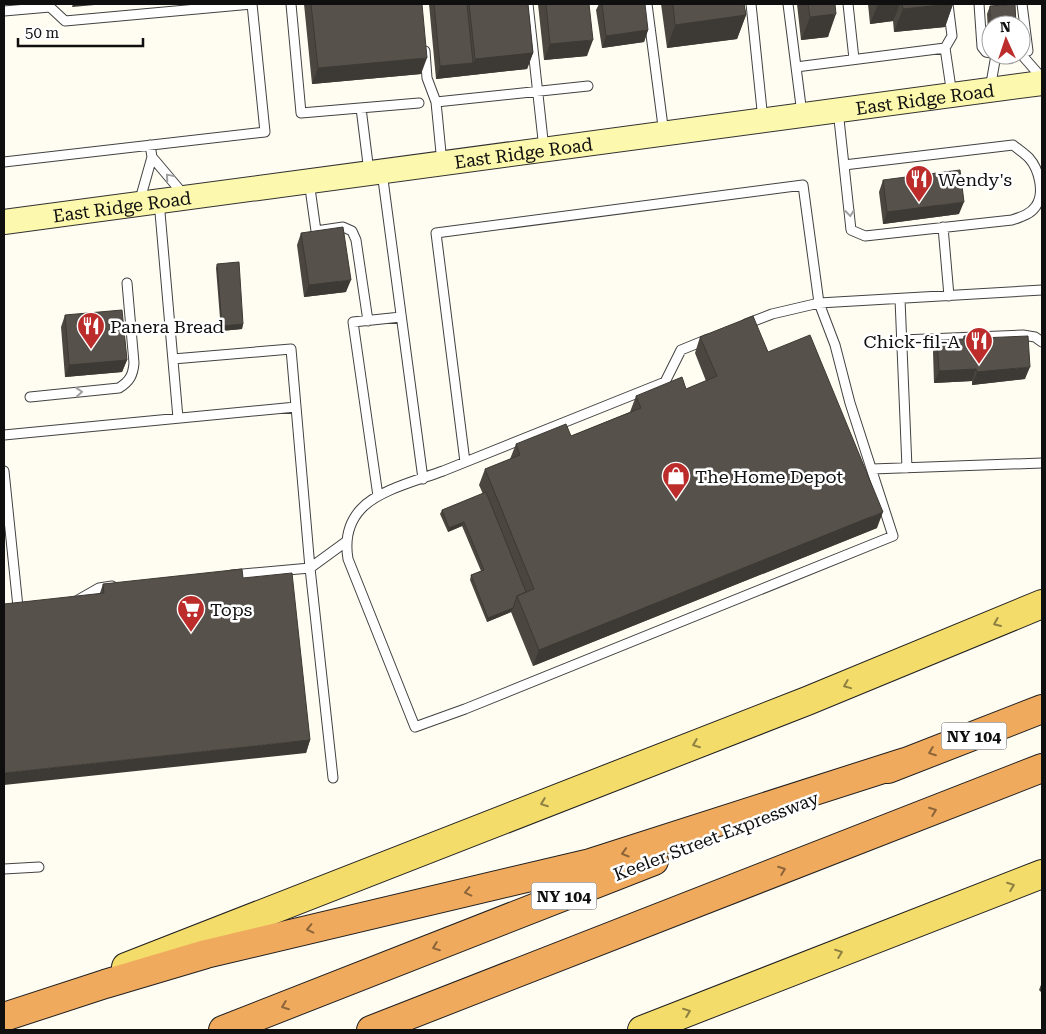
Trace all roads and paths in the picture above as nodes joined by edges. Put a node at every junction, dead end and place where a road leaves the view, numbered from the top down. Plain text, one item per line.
1 (252, 4) edge
2 (291, 4) edge
3 (528, 4) edge
4 (647, 4) edge
5 (751, 4) edge
6 (788, 4) edge
7 (848, 4) edge
8 (948, 4) edge
9 (979, 4) edge
10 (4, 11) edge
11 (981, 33) edge
12 (424, 41) edge
13 (945, 48) junction
14 (854, 59) junction
15 (994, 65) edge
16 (1031, 65) edge
17 (796, 67) junction
18 (1042, 78) edge
19 (1042, 83) edge
20 (588, 86) dead end
21 (990, 90) junction
22 (537, 92) junction
23 (952, 95) junction
24 (436, 102) junction
25 (419, 103) dead end
26 (361, 108) junction
27 (838, 110) junction
28 (802, 115) junction
29 (763, 120) junction
30 (664, 134) junction
31 (150, 145) junction
32 (544, 149) junction
33 (152, 157) junction
34 (4, 162) edge
35 (442, 163) junction
36 (844, 164) junction
37 (375, 172) junction
38 (309, 181) junction
39 (1041, 188) edge
40 (186, 197) junction
41 (149, 202) junction
42 (4, 222) edge
43 (943, 227) junction
44 (127, 283) dead end
45 (1042, 290) edge
46 (949, 296) junction
47 (900, 298) junction
48 (819, 303) junction
49 (401, 317) junction
50 (368, 321) junction
51 (737, 328) edge
52 (721, 334) edge
53 (902, 340) junction
54 (1042, 342) edge
55 (173, 360) junction
56 (30, 397) dead end
57 (296, 407) junction
58 (178, 418) junction
59 (4, 435) edge
60 (465, 462) junction
61 (1042, 463) edge
62 (907, 468) junction
63 (872, 470) junction
64 (4, 471) edge
65 (423, 478) junction
66 (378, 496) junction
67 (347, 541) junction
68 (310, 568) junction
69 (222, 576) edge
70 (123, 585) edge
71 (67, 602) edge
72 (1042, 604) edge
73 (18, 607) edge
74 (1042, 709) edge
75 (905, 762) junction
76 (1042, 768) edge
77 (332, 778) dead end
78 (39, 867) dead end
79 (4, 869) edge
80 (1042, 874) edge
81 (736, 888) junction
82 (4, 1016) edge
83 (223, 1030) edge
84 (372, 1030) edge
85 (416, 1030) edge
86 (642, 1030) edge

1 - 10 lane
1 - 31 lane
2 - 26 lane
3 - 22 lane
4 - 30 lane
5 - 29 lane
6 - 17 lane
7 - 14 lane
8 - 13 lane
9 - 11 lane
12 - 24 lane
13 - 14 lane
13 - 23 lane
14 - 17 lane
15 - 21 lane
16 - 18 lane
17 - 28 lane
19 - 21 main road, East Ridge Road
20 - 22 lane
21 - 23 main road, East Ridge Road
22 - 24 lane
22 - 32 lane
23 - 27 main road, East Ridge Road
24 - 35 lane
25 - 26 lane
26 - 37 lane
27 - 28 main road, East Ridge Road
27 - 36 lane
28 - 29 main road, East Ridge Road
29 - 30 main road, East Ridge Road
30 - 32 main road, East Ridge Road
31 - 33 lane
31 - 34 lane
32 - 35 main road, East Ridge Road
40 -> 33 lane
33 - 41 lane
35 - 37 main road, East Ridge Road
36 - 39 lane
36 -> 43 lane
37 - 38 main road, East Ridge Road
37 - 49 lane
38 - 40 main road, East Ridge Road
38 - 50 lane
39 - 43 lane
40 - 41 main road, East Ridge Road
41 - 42 main road, East Ridge Road
41 - 55 lane
43 - 46 lane
56 -> 44 lane
45 - 46 lane
46 - 47 lane
47 - 48 lane
47 - 53 lane
48 - 51 lane
48 - 60 lane
48 - 63 lane
49 - 50 lane
49 - 65 lane
50 - 66 lane
52 - 60 lane
53 - 54 lane
53 - 62 lane
55 - 57 lane
55 - 58 lane
57 - 58 lane
57 - 68 lane
58 - 59 lane
60 - 65 lane
61 - 62 lane
62 - 63 lane
63 - 67 lane
64 - 73 lane
65 - 66 lane
66 - 67 lane
67 - 68 lane
68 - 69 lane
68 - 77 lane
70 - 71 lane
72 -> 82 main road
74 -> 75 highway, Keeler Street Expressway / NY 104
75 -> 82 highway
75 -> 83 highway, Keeler Street Expressway / NY 104
81 -> 76 highway
78 - 79 lane
86 -> 80 main road
81 - 84 highway
81 - 85 highway

